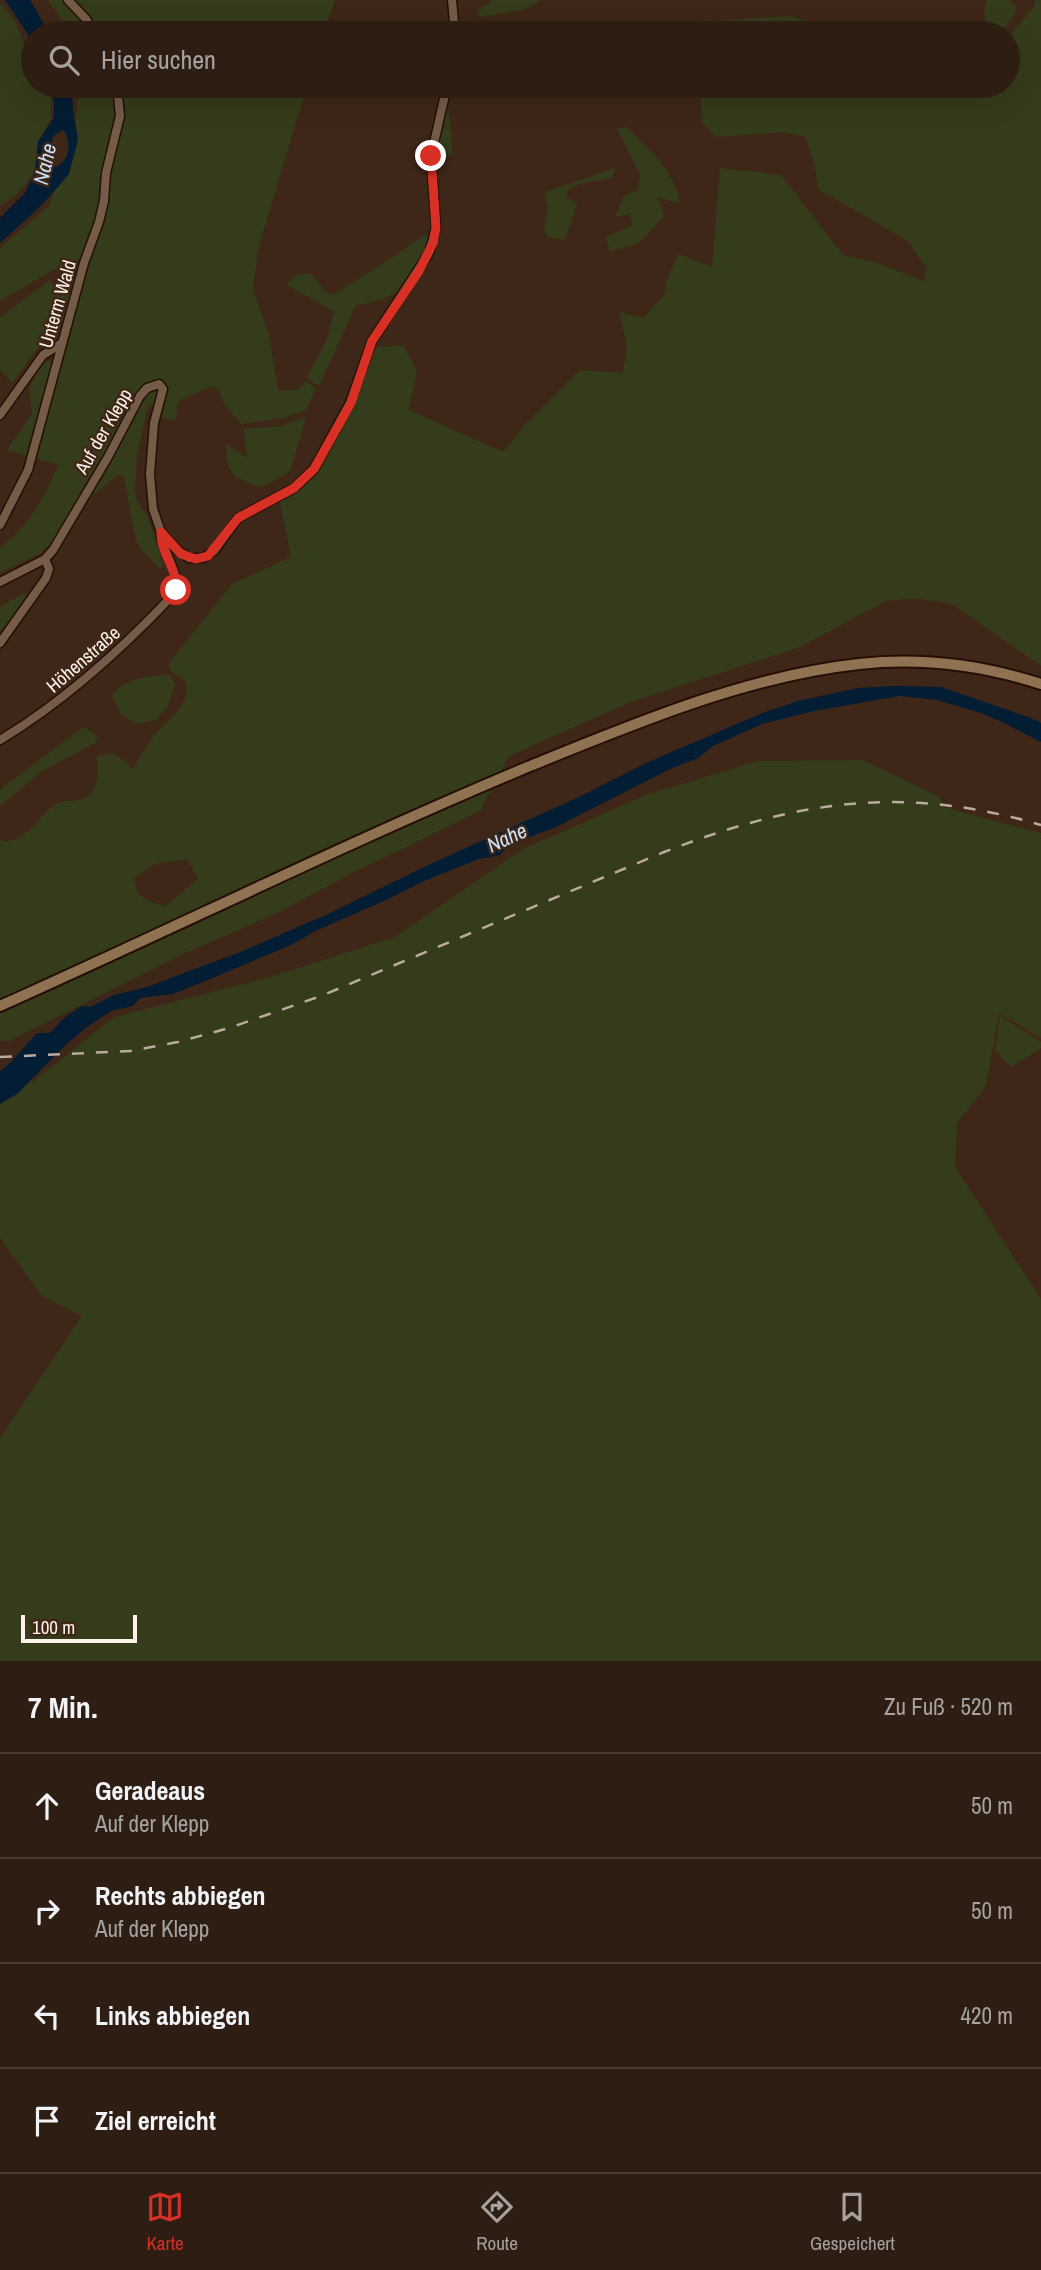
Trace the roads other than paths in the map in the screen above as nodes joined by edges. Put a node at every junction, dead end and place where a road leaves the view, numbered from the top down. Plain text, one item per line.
1 (68, 0) edge
2 (452, 0) edge
3 (87, 21) edge
4 (454, 21) edge
5 (118, 98) edge
6 (444, 98) edge
7 (62, 343) junction
8 (0, 415) edge
9 (0, 524) edge
10 (161, 532) junction
11 (44, 559) junction
12 (0, 582) edge
13 (176, 590) joint
14 (0, 643) edge
15 (1041, 684) edge
16 (0, 740) edge
17 (0, 1006) edge

1 - 3 street
2 - 4 street
5 - 7 street, Unterm Wald
6 - 10 street
7 - 8 street
7 - 9 street, Unterm Wald
10 - 11 street, Auf der Klepp
10 - 13 street, Auf der Klepp
11 - 12 street
11 - 14 street
13 - 16 street, Höhenstraße
15 - 17 main road

